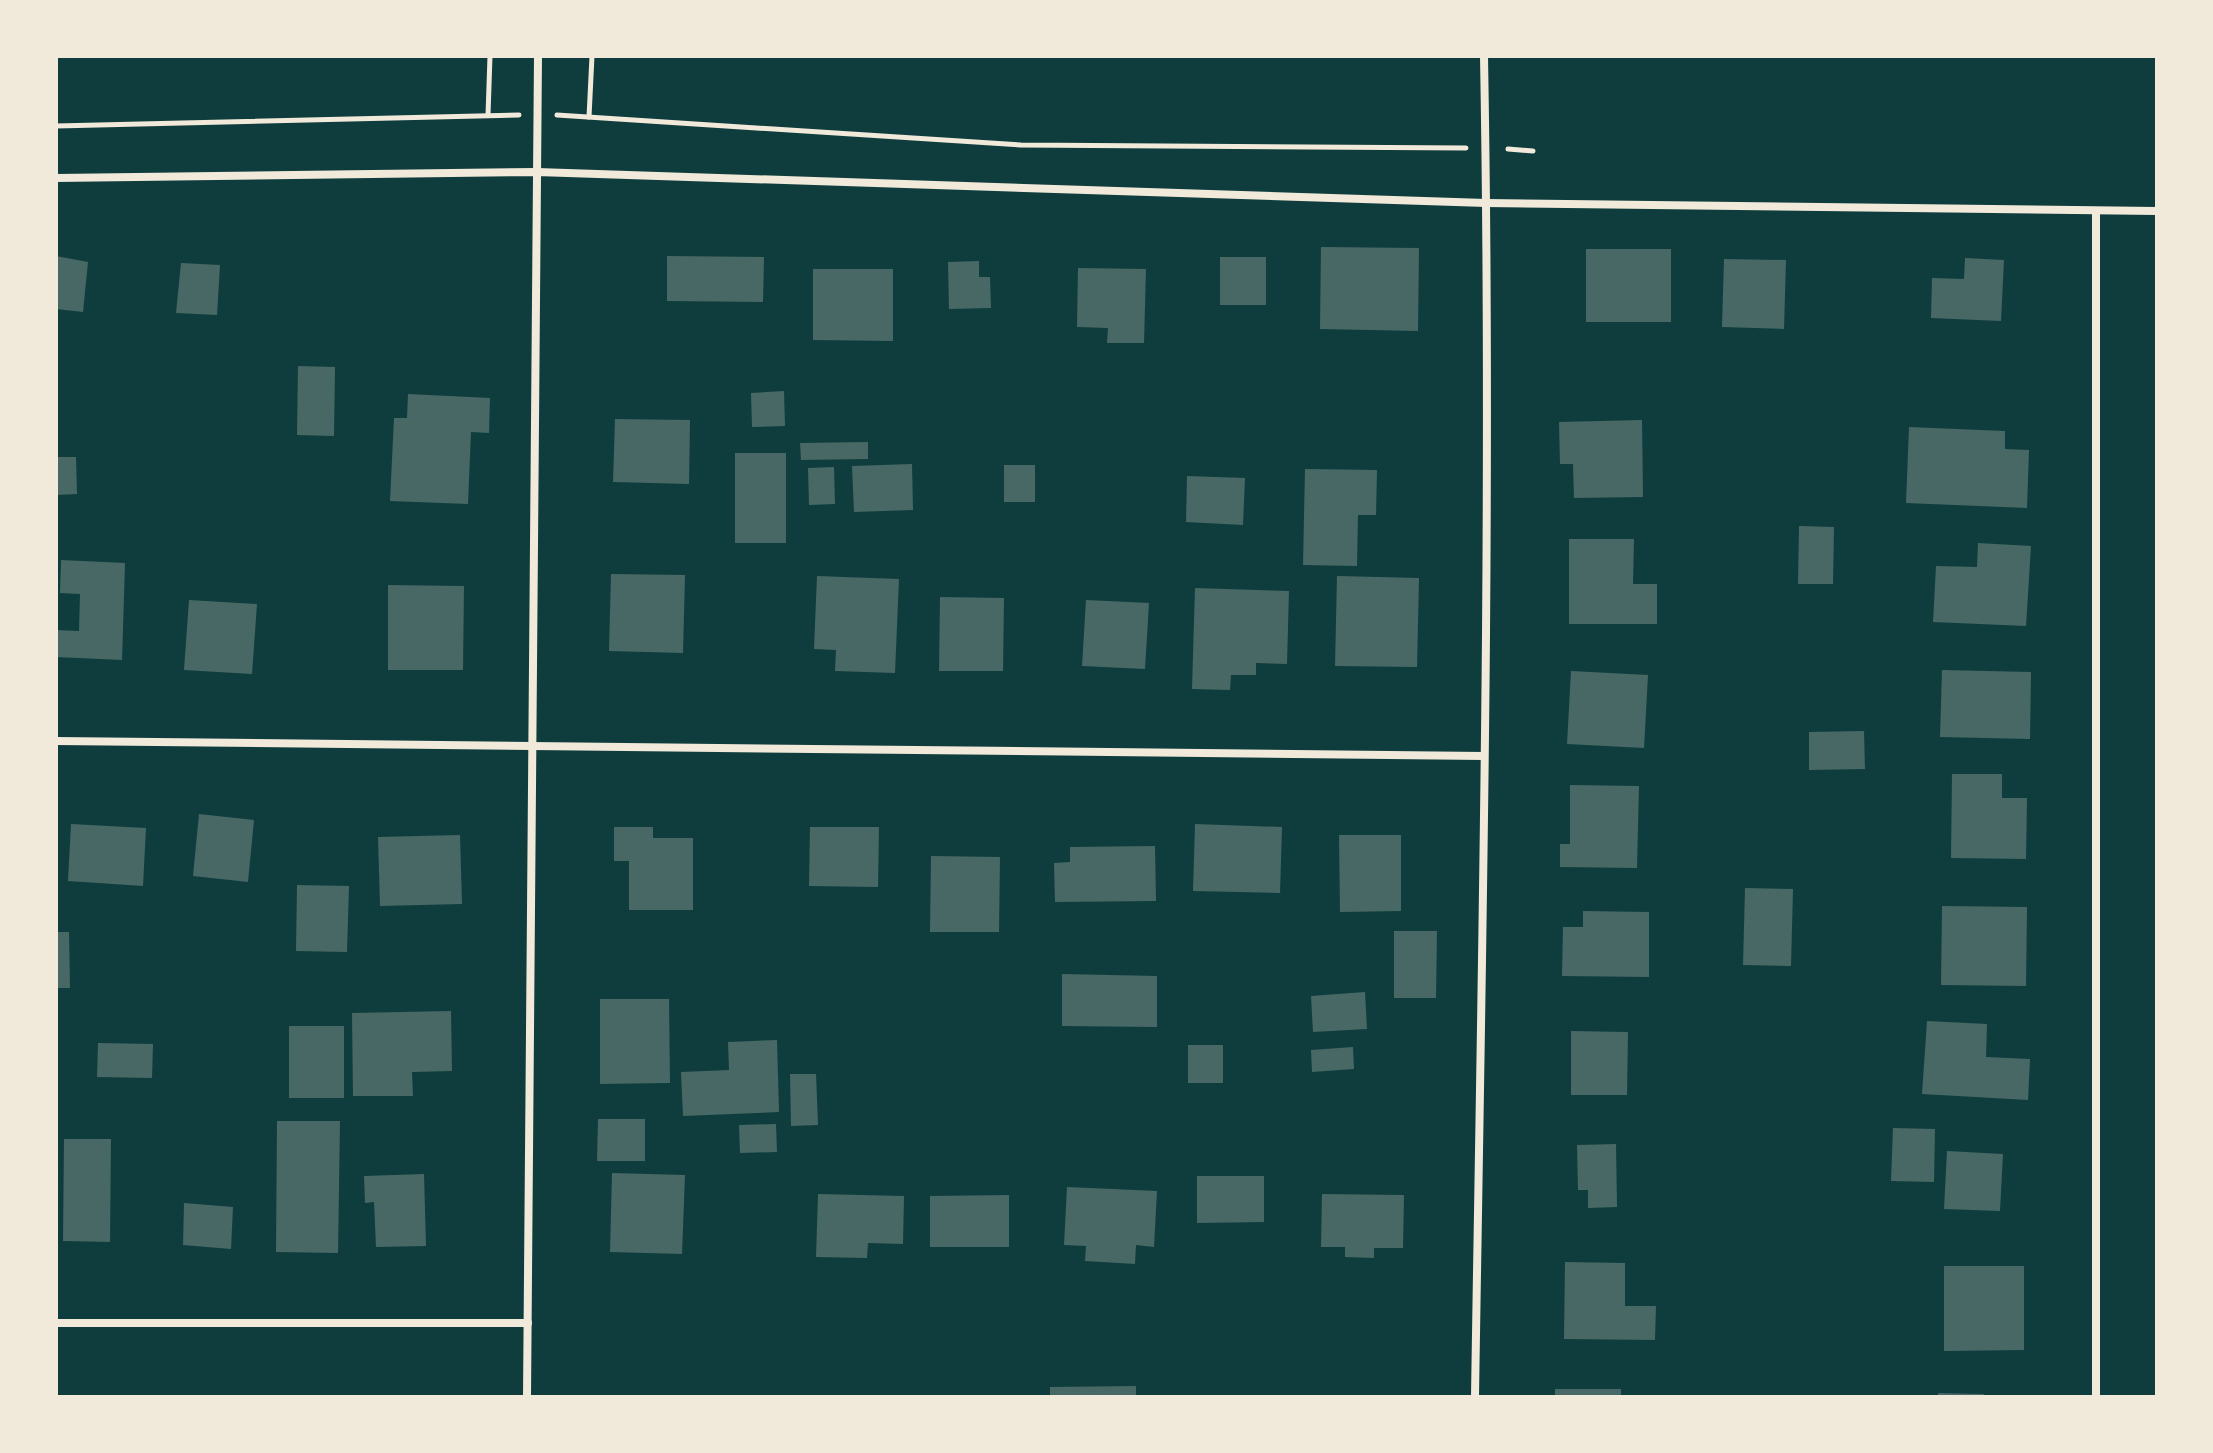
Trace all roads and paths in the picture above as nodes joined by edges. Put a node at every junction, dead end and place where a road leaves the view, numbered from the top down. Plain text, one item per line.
1 (490, 56) edge
2 (538, 56) edge
3 (592, 56) edge
4 (1484, 56) edge
5 (538, 114) junction
6 (488, 115) junction
7 (589, 117) junction
8 (56, 126) edge
9 (1485, 148) junction
10 (1533, 151) dead end
11 (537, 172) junction
12 (56, 178) edge
13 (1486, 203) junction
14 (2096, 211) junction
15 (2157, 211) edge
16 (56, 741) edge
17 (533, 744) junction
18 (1484, 756) junction
19 (56, 1323) edge
20 (528, 1323) junction
21 (527, 1397) edge
22 (1475, 1397) edge
23 (2096, 1397) edge

1 - 6 path
2 - 5 street
3 - 7 path
4 - 9 street
5 - 6 path
5 - 7 path
5 - 11 street
6 - 8 path
7 - 9 path
9 - 10 path
9 - 13 street
11 - 12 street
11 - 13 street
11 - 17 street
13 - 14 street
13 - 18 street
14 - 15 street
14 - 23 street
16 - 17 street
17 - 18 street
17 - 20 street
18 - 22 street
19 - 20 street
20 - 21 street

